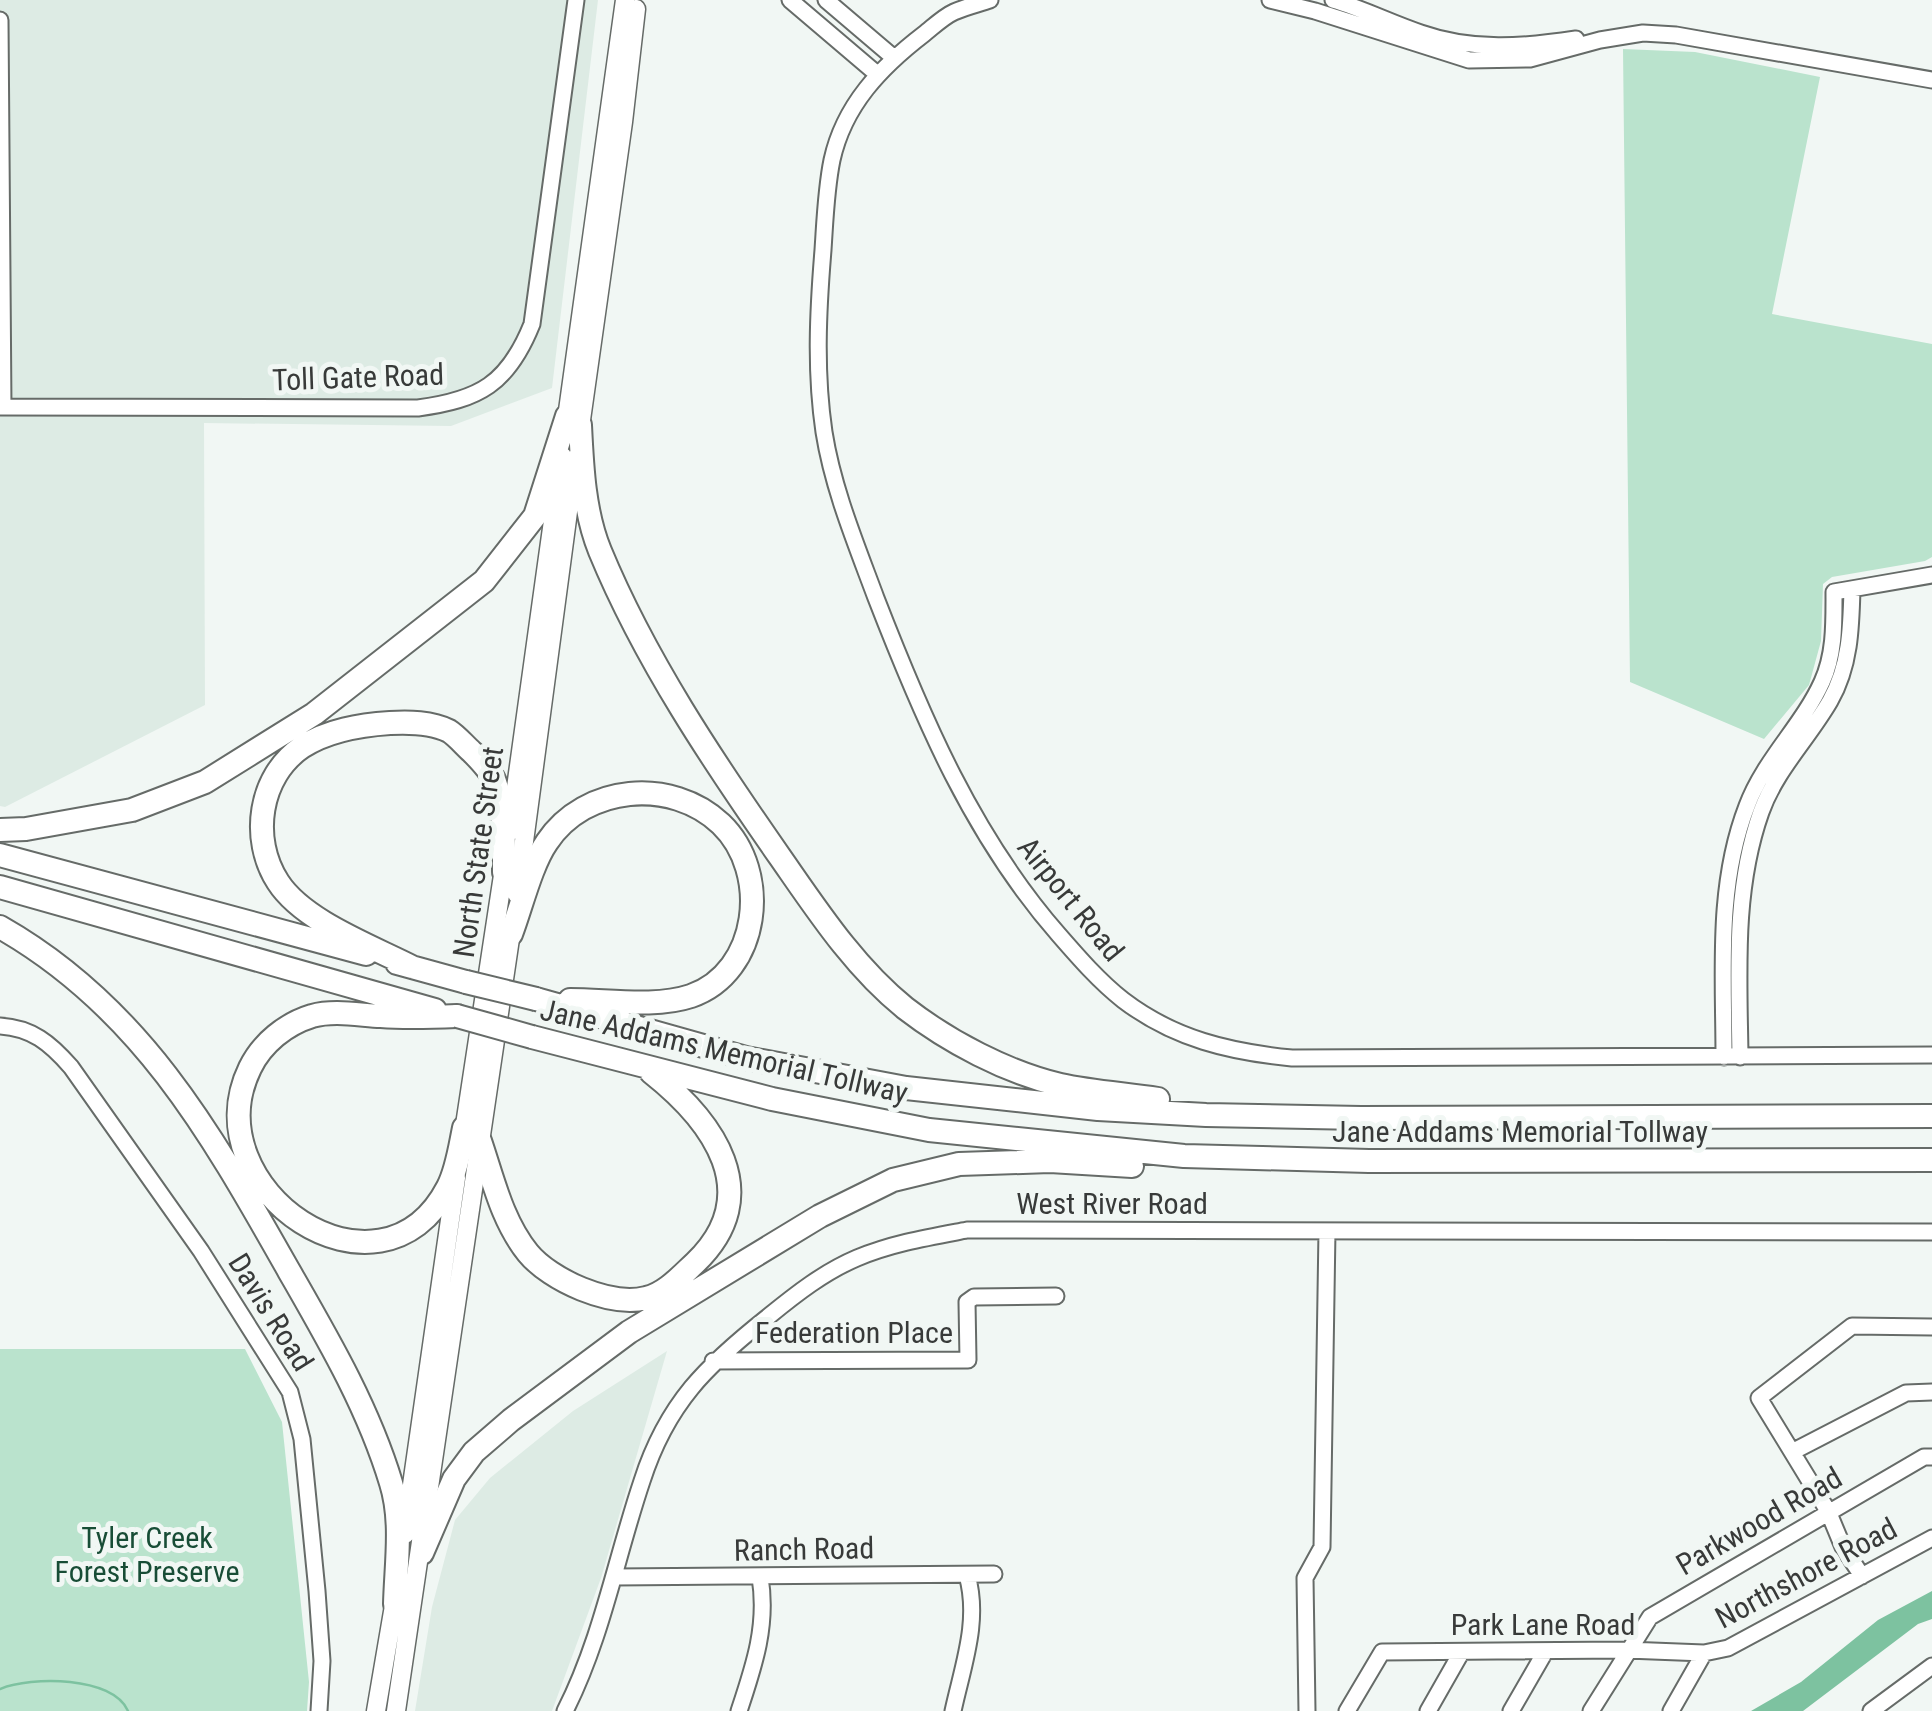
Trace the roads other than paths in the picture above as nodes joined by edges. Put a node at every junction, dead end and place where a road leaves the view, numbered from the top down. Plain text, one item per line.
1 (576, 0) edge
2 (625, 0) edge
3 (637, 0) edge
4 (790, 0) edge
5 (826, 0) edge
6 (990, 0) edge
7 (1270, 0) edge
8 (1333, 0) edge
9 (0, 20) edge
10 (1600, 40) junction
11 (893, 58) junction
12 (877, 74) junction
13 (1932, 80) edge
14 (2, 407) edge
15 (574, 420) junction
16 (1932, 575) edge
17 (1852, 589) junction
18 (1755, 805) junction
19 (0, 830) edge
20 (0, 855) edge
21 (504, 872) junction
22 (0, 888) edge
23 (0, 928) edge
24 (511, 934) junction
25 (412, 967) junction
26 (536, 1000) junction
27 (457, 1016) junction
28 (0, 1026) edge
29 (1932, 1055) edge
30 (1732, 1057) junction
31 (644, 1067) junction
32 (1229, 1115) junction
33 (1932, 1116) edge
34 (472, 1134) junction
35 (1932, 1160) edge
36 (1369, 1162) junction
37 (1326, 1231) junction
38 (1932, 1232) edge
39 (1056, 1296) dead end
40 (1932, 1326) edge
41 (713, 1360) junction
42 (1932, 1392) edge
43 (1792, 1452) junction
44 (1932, 1457) edge
45 (1828, 1511) junction
46 (1932, 1538) edge
47 (422, 1552) junction
48 (994, 1574) dead end
49 (967, 1575) junction
50 (1862, 1576) junction
51 (615, 1577) junction
52 (760, 1577) junction
53 (395, 1604) junction
54 (1627, 1650) junction
55 (1545, 1652) junction
56 (1462, 1653) junction
57 (1704, 1653) junction
58 (1932, 1666) edge
59 (319, 1711) edge
60 (376, 1711) edge
61 (396, 1711) edge
62 (565, 1711) edge
63 (739, 1711) edge
64 (953, 1711) edge
65 (1306, 1711) edge
66 (1347, 1711) edge
67 (1428, 1711) edge
68 (1511, 1711) edge
69 (1592, 1711) edge
70 (1671, 1711) edge
71 (1871, 1711) edge

1 - 14 street, Toll Gate Road
2 - 15 main road, North State Street
3 - 15 main road, North State Street
4 - 12 street
5 - 11 street
6 - 11 street, Airport Road
7 - 10 street
8 - 10 street
9 - 14 street
10 - 13 street
11 - 12 street, Airport Road
12 - 30 street, Airport Road
15 - 19 highway
15 - 21 main road, North State Street
15 - 24 main road, North State Street
15 - 32 highway
16 - 17 street
17 - 18 street
17 - 18 street
18 - 30 street
20 - 25 highway, Jane Addams Memorial Tollway
21 - 25 highway
21 - 34 main road, North State Street
22 - 27 highway, Jane Addams Memorial Tollway
23 - 53 highway
24 - 26 highway
24 - 34 main road, North State Street
25 - 26 highway, Jane Addams Memorial Tollway, bridge
26 - 32 highway, Jane Addams Memorial Tollway
27 - 31 highway, Jane Addams Memorial Tollway, bridge
27 - 34 highway
28 - 59 street, Davis Road
29 - 30 street, Airport Road
31 - 34 highway
31 - 36 highway, Jane Addams Memorial Tollway
32 - 33 highway, Jane Addams Memorial Tollway
34 - 47 main road, North State Street
34 - 53 main road, North State Street
35 - 36 highway, Jane Addams Memorial Tollway
36 - 47 highway
37 - 38 street, West River Road
37 - 41 street, West River Road
37 - 65 street
39 - 41 street, Federation Place
40 - 43 street
41 - 51 street, West River Road
42 - 43 street
43 - 45 street
44 - 45 street, Parkwood Road
45 - 50 street
45 - 54 street, Parkwood Road
46 - 50 street, Northshore Road
47 - 61 main road, North State Street
48 - 49 street, Ranch Road
49 - 52 street, Ranch Road
49 - 64 street
50 - 57 street, Northshore Road
51 - 52 street, Ranch Road
51 - 62 street, West River Road
52 - 63 street
53 - 60 main road, North State Street
54 - 55 street, Park Lane Road
54 - 57 street, Park Lane Road
54 - 69 street, Parkwood Road
55 - 56 street, Park Lane Road
55 - 68 street
56 - 66 street, Park Lane Road
56 - 67 street
57 - 70 street
58 - 71 street

